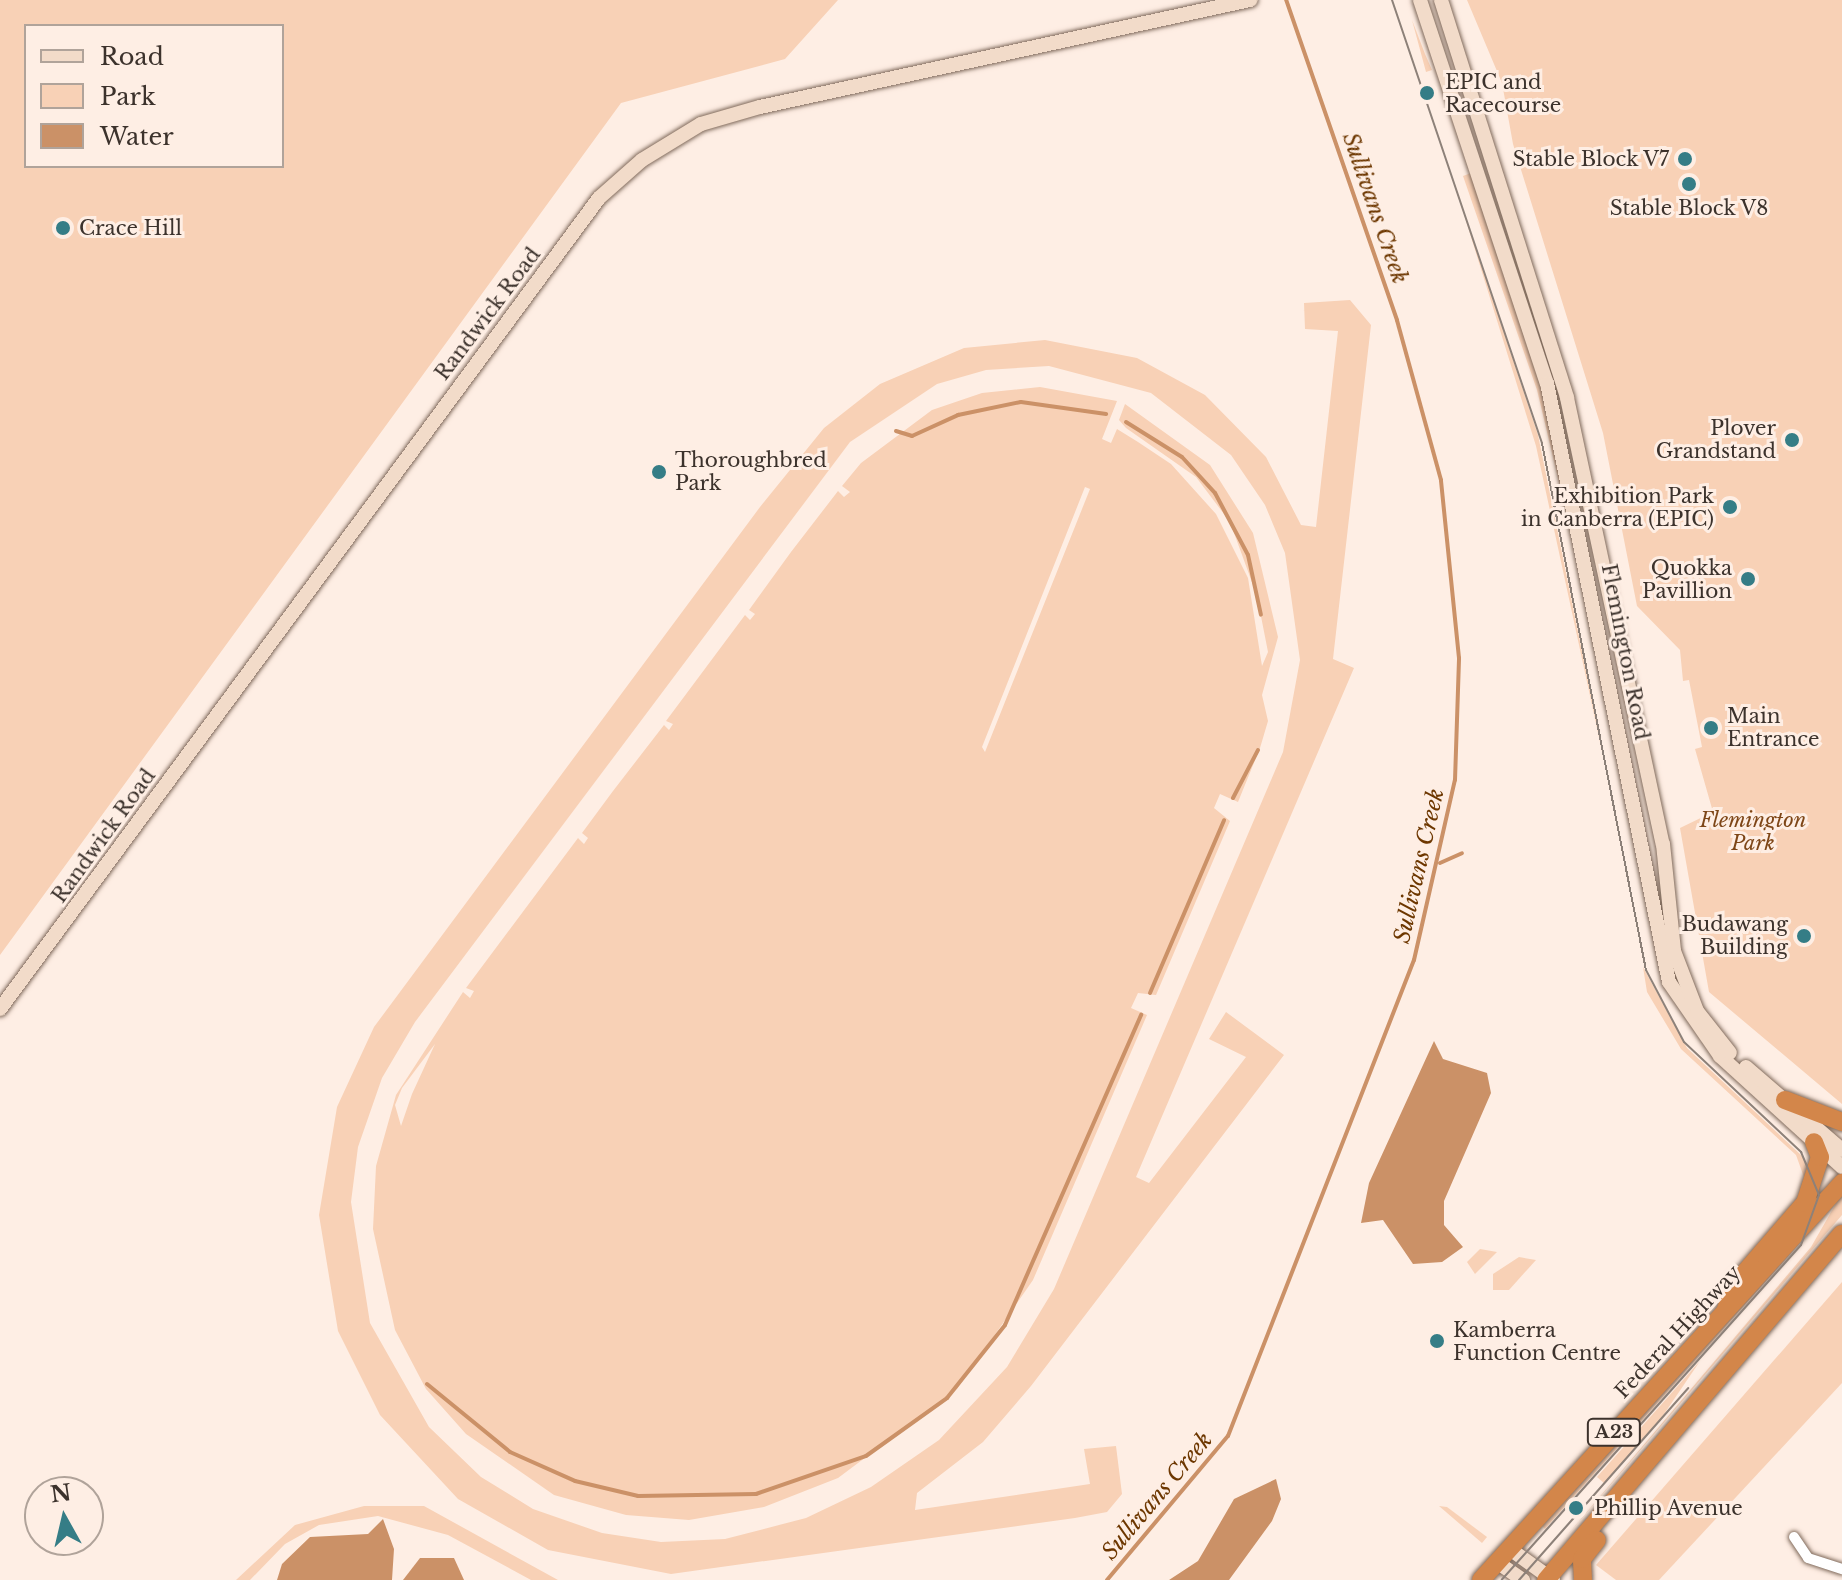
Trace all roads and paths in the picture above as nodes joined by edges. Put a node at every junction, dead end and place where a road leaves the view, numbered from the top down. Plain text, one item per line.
1 (1250, 0) edge
2 (1420, 0) edge
3 (1441, 0) edge
4 (1521, 251) junction
5 (1504, 254) junction
6 (0, 1009) edge
7 (1785, 1100) junction
8 (1842, 1122) edge
9 (1814, 1142) junction
10 (1842, 1150) edge
11 (1842, 1167) edge
12 (1842, 1183) edge
13 (1842, 1234) edge
14 (1722, 1319) junction
15 (1653, 1461) junction
16 (1794, 1537) dead end
17 (1504, 1555) junction
18 (1842, 1569) edge
19 (1549, 1579) edge
20 (1481, 1580) edge
21 (1523, 1580) edge
22 (1583, 1580) edge

1 - 6 main road, Randwick Road
2 - 5 main road, Flemington Road
3 - 4 main road, Flemington Road
4 - 5 main road
4 - 7 main road, Flemington Road
5 - 9 main road, Flemington Road
7 - 8 highway
7 - 10 main road, Flemington Road
9 - 11 main road, Flemington Road
9 - 14 highway
12 - 14 highway, Federal Highway / A23
13 - 15 highway, A23
14 - 17 highway, Federal Highway / A23
15 - 19 highway, A23
15 - 22 highway
16 - 18 street
17 - 19 main road
17 - 20 highway, Federal Highway / A23
17 - 21 main road

